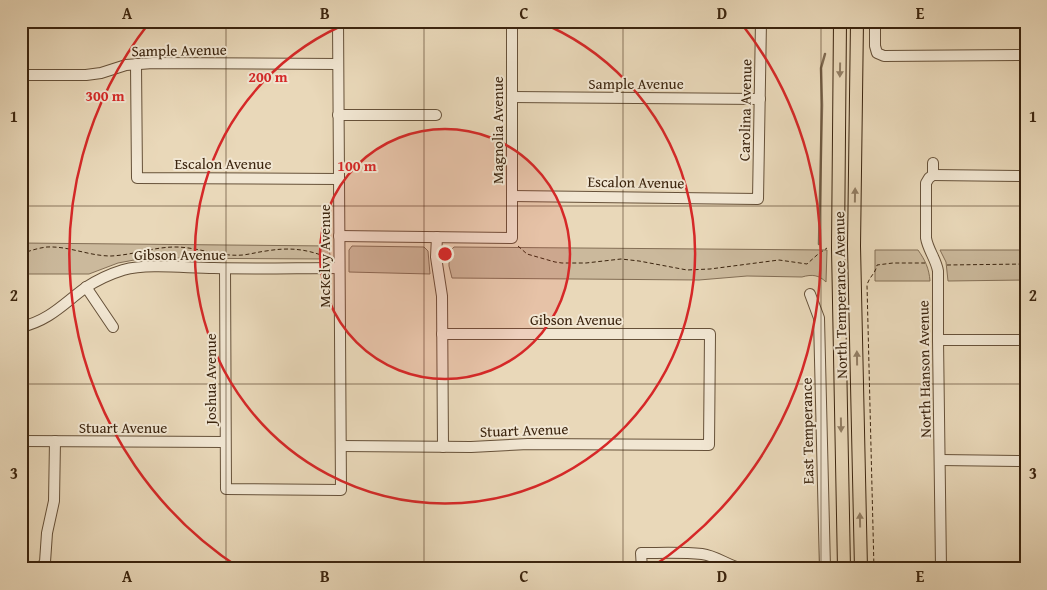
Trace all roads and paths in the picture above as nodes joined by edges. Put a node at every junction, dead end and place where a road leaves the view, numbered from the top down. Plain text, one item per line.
1 (338, 21) edge
2 (512, 21) edge
3 (762, 21) edge
4 (840, 21) edge
5 (857, 21) edge
6 (875, 21) edge
7 (1026, 55) edge
8 (136, 64) junction
9 (338, 64) junction
10 (21, 74) edge
11 (512, 97) junction
12 (760, 99) junction
13 (338, 115) junction
14 (436, 116) dead end
15 (933, 163) dead end
16 (933, 176) junction
17 (1026, 176) edge
18 (339, 179) junction
19 (512, 196) junction
20 (758, 199) joint
21 (437, 237) junction
22 (339, 241) junction
23 (515, 242) junction
24 (827, 248) dead end
25 (21, 254) edge
26 (928, 264) dead end
27 (1026, 264) edge
28 (945, 265) dead end
29 (225, 268) junction
30 (339, 268) junction
31 (86, 287) junction
32 (810, 294) dead end
33 (21, 327) edge
34 (113, 327) dead end
35 (442, 334) junction
36 (938, 340) junction
37 (1026, 340) edge
38 (21, 441) edge
39 (55, 441) junction
40 (225, 442) junction
41 (709, 445) joint
42 (340, 446) junction
43 (443, 447) junction
44 (940, 460) junction
45 (1026, 461) edge
46 (341, 490) joint
47 (941, 568) edge
48 (1026, 568) edge
49 (40, 569) edge
50 (642, 569) edge
51 (743, 569) edge
52 (825, 569) edge
53 (844, 569) edge
54 (861, 569) edge
55 (874, 569) edge

1 - 9 street, McKelvy Avenue
2 - 11 street, Magnolia Avenue
3 - 12 street, Carolina Avenue
4 -> 53 main road, North Temperance Avenue
54 -> 5 main road, North Temperance Avenue
6 - 7 street
8 - 9 street, Sample Avenue
8 - 10 street, Sample Avenue
8 - 18 street, Escalon Avenue
9 - 13 street, McKelvy Avenue
11 - 12 street, Sample Avenue
11 - 19 street, Magnolia Avenue
12 - 20 street, Carolina Avenue
13 - 14 street
13 - 18 street, McKelvy Avenue
15 - 16 street, North Hanson Avenue
16 - 17 street
16 - 36 street, North Hanson Avenue
18 - 22 street, McKelvy Avenue
19 - 20 street, Escalon Avenue
19 - 23 street, Magnolia Avenue
21 - 22 street
21 - 23 street
21 - 35 street
22 - 25 path
22 - 30 street, McKelvy Avenue
23 - 24 path
26 - 55 path
27 - 28 path
29 - 30 street, Gibson Avenue
29 - 31 street, Gibson Avenue
29 - 40 street, Joshua Avenue
30 - 42 street, McKelvy Avenue
31 - 33 street, Gibson Avenue
31 - 34 street
32 - 52 street, East Temperance
35 - 41 street, Gibson Avenue
35 - 43 street
36 - 37 street
36 - 44 street, North Hanson Avenue
38 - 39 street, Stuart Avenue
39 - 40 street, Stuart Avenue
39 - 49 street
40 - 46 street, Joshua Avenue
41 - 43 street, Stuart Avenue
42 - 43 street, Stuart Avenue
42 - 46 street, McKelvy Avenue
44 - 45 street
44 - 47 street, North Hanson Avenue
47 - 48 street
50 - 51 street

